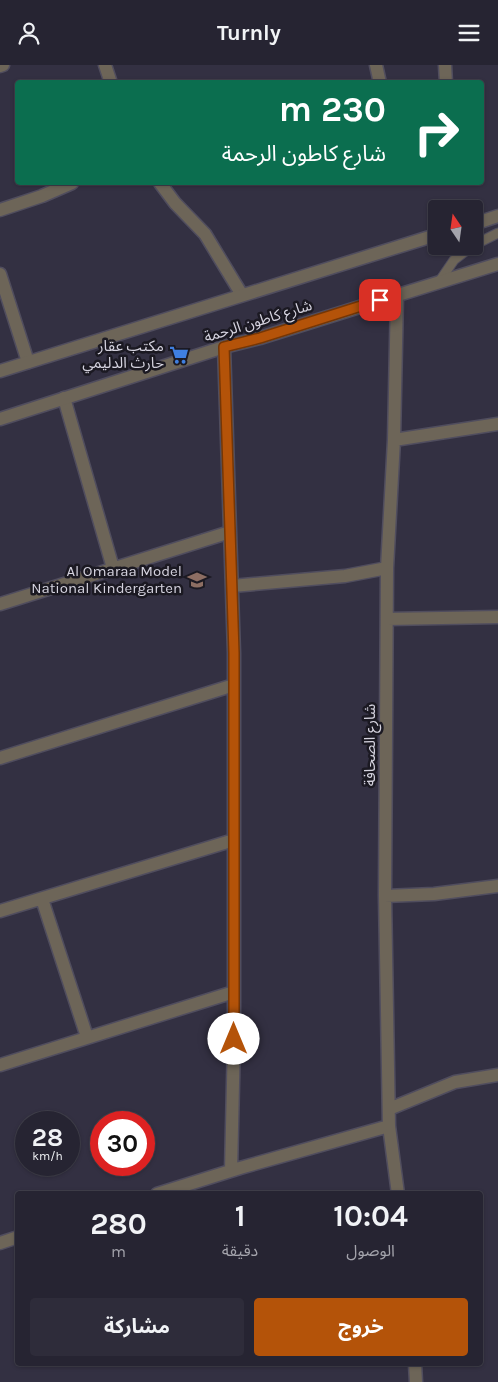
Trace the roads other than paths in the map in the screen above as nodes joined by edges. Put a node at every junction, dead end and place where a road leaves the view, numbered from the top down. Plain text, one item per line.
1 (105, 65) edge
2 (376, 65) edge
3 (445, 65) edge
4 (110, 80) edge
5 (379, 80) edge
6 (446, 80) edge
7 (67, 185) edge
8 (162, 185) edge
9 (0, 210) edge
10 (498, 216) edge
11 (483, 221) edge
12 (498, 233) edge
13 (428, 237) edge
14 (483, 241) edge
15 (461, 255) edge
16 (498, 264) edge
17 (0, 274) edge
18 (440, 281) junction
19 (242, 295) junction
20 (397, 295) junction
21 (224, 347) junction
22 (28, 362) junction
23 (0, 371) edge
24 (64, 398) junction
25 (0, 419) edge
26 (498, 424) edge
27 (394, 440) junction
28 (230, 532) junction
29 (113, 568) junction
30 (387, 568) junction
31 (232, 585) junction
32 (0, 604) edge
33 (498, 617) edge
34 (387, 619) junction
35 (234, 685) junction
36 (0, 758) edge
37 (234, 840) junction
38 (498, 886) edge
39 (386, 896) junction
40 (42, 899) junction
41 (0, 911) edge
42 (234, 992) junction
43 (87, 1037) junction
44 (0, 1065) edge
45 (498, 1075) edge
46 (389, 1109) junction
47 (389, 1126) junction
48 (231, 1171) junction
49 (167, 1191) edge
50 (398, 1191) edge
51 (15, 1238) edge
52 (0, 1243) edge
53 (415, 1366) edge
54 (416, 1382) edge

1 - 4 street
2 - 5 street
3 - 6 street
7 - 9 street
8 - 19 street
10 - 11 street
12 - 14 lane
13 - 19 street, شارع كاطون الرحمة
15 - 18 lane
16 - 18 street, شارع كاطون الرحمة
17 - 22 street
18 - 20 street, شارع كاطون الرحمة
19 - 22 street, شارع كاطون الرحمة
20 - 21 street, شارع كاطون الرحمة
20 - 27 street, شارع الصحافة
21 - 24 street, شارع كاطون الرحمة
21 - 28 street
22 - 23 street, شارع كاطون الرحمة
24 - 25 street, شارع كاطون الرحمة
24 - 29 street
26 - 27 street
27 - 30 street, شارع الصحافة
28 - 29 street
28 - 31 street
29 - 32 street
30 - 31 street
30 - 34 street, شارع الصحافة
31 - 35 street
33 - 34 street
34 - 39 street, شارع الصحافة
35 - 36 street
35 - 37 street
37 - 40 street
37 - 42 street
38 - 39 street
39 - 46 street, شارع الصحافة
40 - 41 street
40 - 43 street
42 - 43 street
42 - 48 street
43 - 44 street
45 - 46 street
46 - 47 street, شارع الصحافة
47 - 48 street
47 - 50 street, شارع الصحافة
48 - 49 street
51 - 52 street
53 - 54 street

